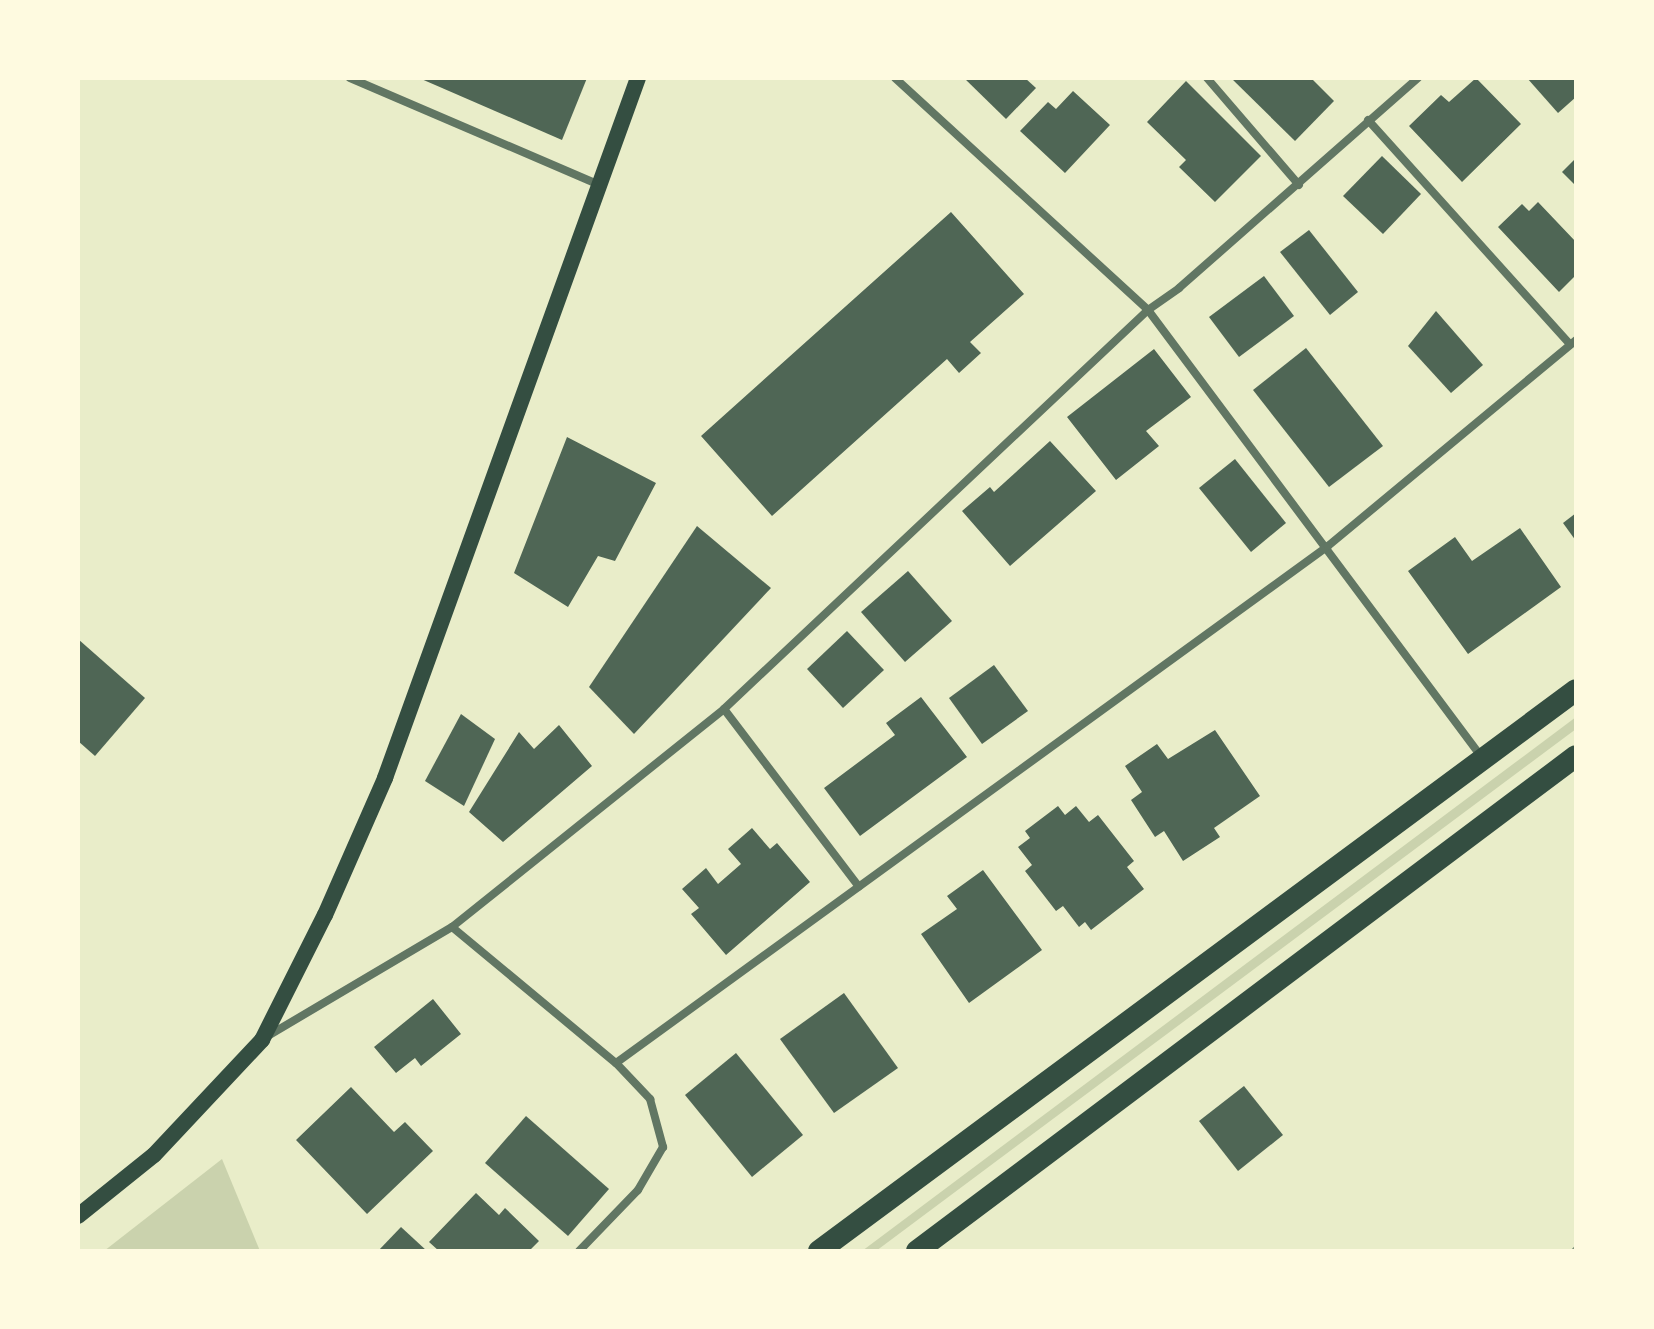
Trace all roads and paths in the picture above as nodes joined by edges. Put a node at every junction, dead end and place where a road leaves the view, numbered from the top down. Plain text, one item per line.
1 (350, 78) edge
2 (638, 78) edge
3 (1207, 78) edge
4 (1418, 78) edge
5 (898, 79) edge
6 (1368, 120) junction
7 (597, 184) junction
8 (1299, 185) junction
9 (1148, 310) junction
10 (1573, 342) edge
11 (1328, 546) junction
12 (1576, 690) edge
13 (724, 709) junction
14 (1576, 756) edge
15 (1483, 759) junction
16 (859, 887) junction
17 (452, 927) junction
18 (262, 1040) junction
19 (616, 1063) junction
20 (78, 1216) edge
21 (579, 1251) edge
22 (819, 1251) edge
23 (917, 1251) edge

1 - 7 street
2 - 7 main road
3 - 8 street
4 - 6 street
5 - 9 street
6 - 8 street
6 - 10 street
7 - 18 main road
8 - 9 street
9 - 11 street
9 - 13 street
10 - 11 street
11 - 15 street
11 - 16 street
12 - 15 highway
13 - 16 street
13 - 17 street
14 - 23 highway
15 - 22 highway
16 - 19 street
17 - 18 street
17 - 19 street
18 - 20 main road
19 - 21 street

